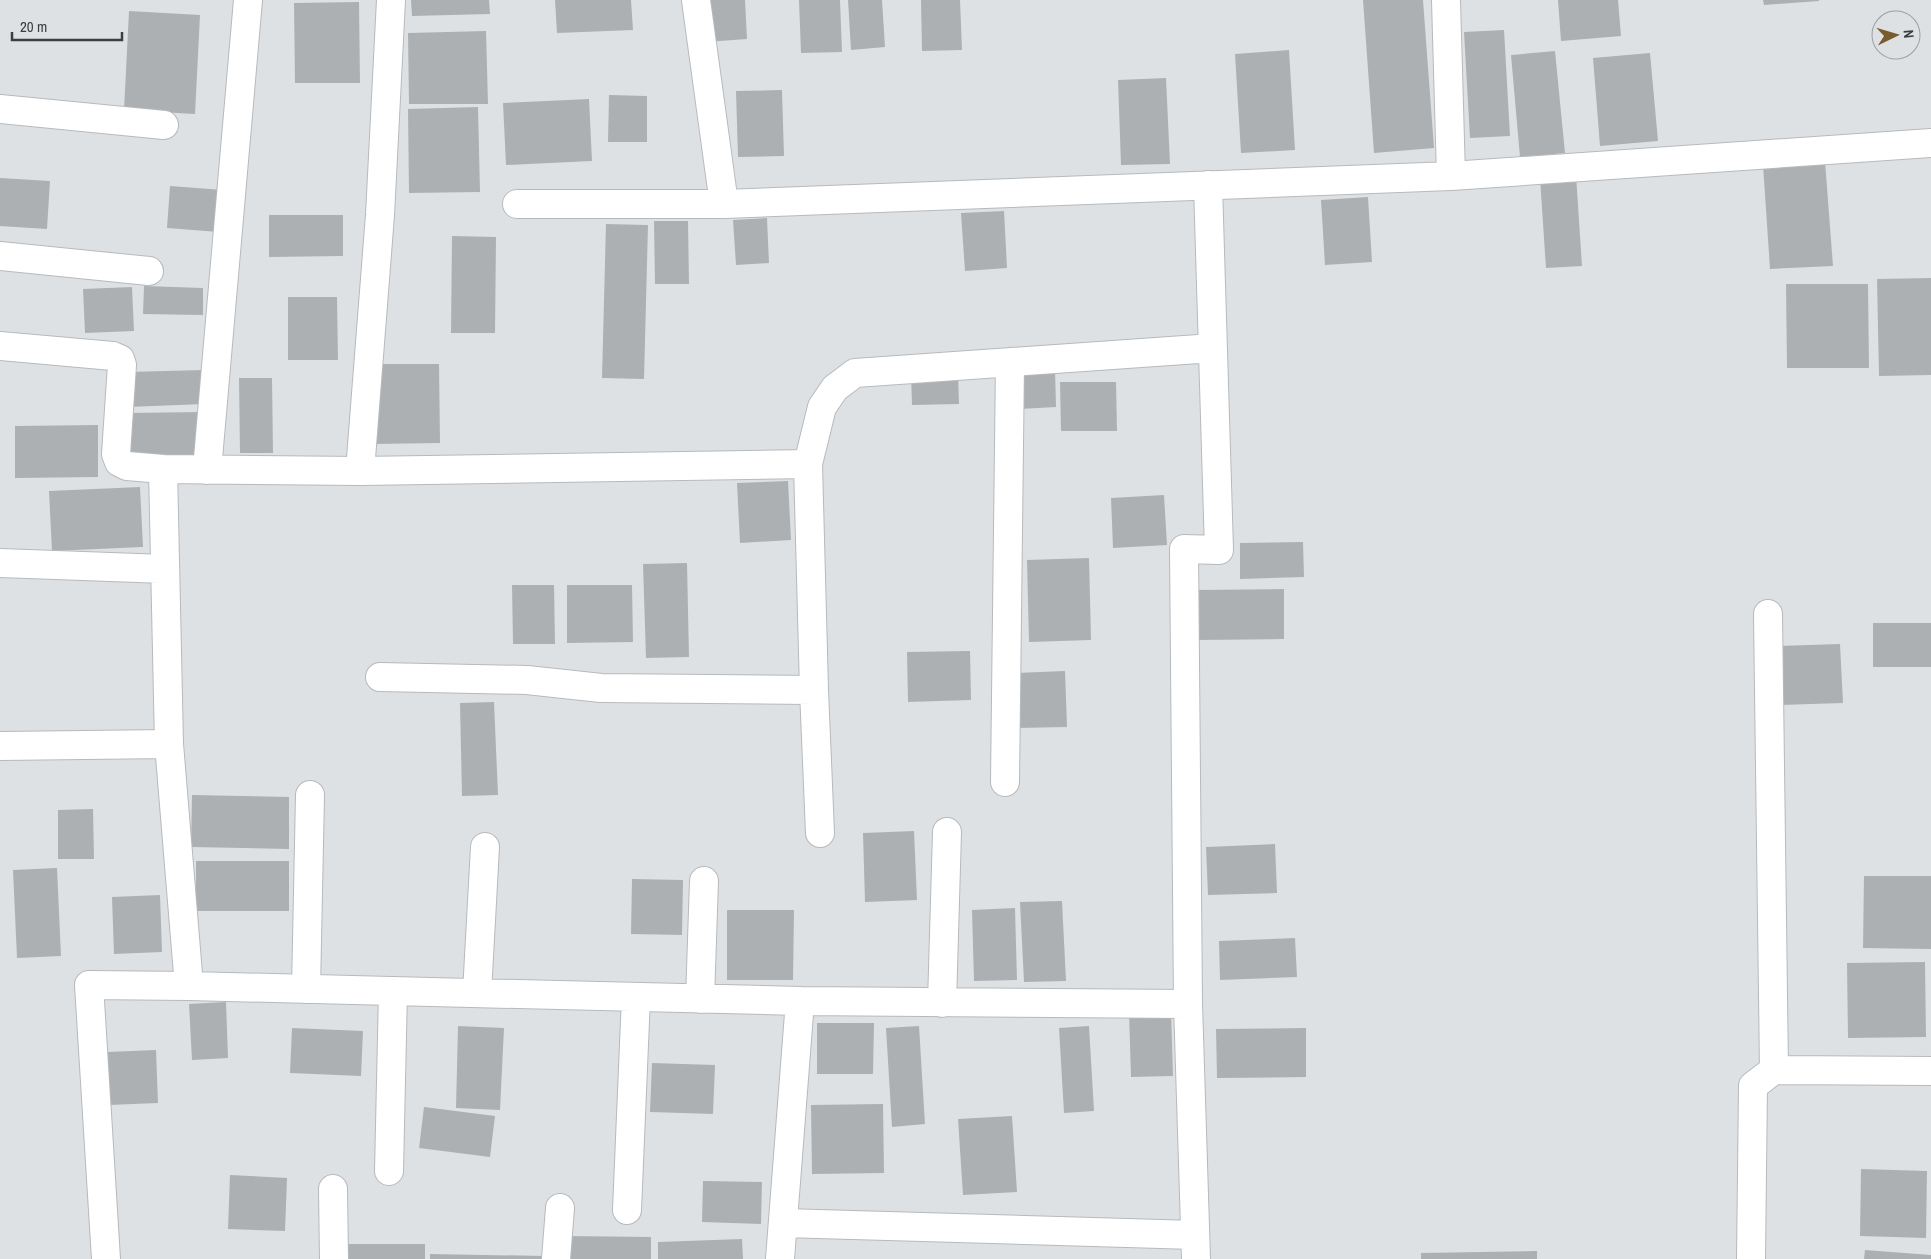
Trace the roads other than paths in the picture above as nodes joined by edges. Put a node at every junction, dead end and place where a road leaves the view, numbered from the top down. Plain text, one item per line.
1 (248, 0) edge
2 (391, 0) edge
3 (696, 0) edge
4 (1446, 0) edge
5 (0, 109) edge
6 (164, 125) dead end
7 (1931, 142) edge
8 (1451, 176) junction
9 (1208, 185) junction
10 (517, 204) dead end
11 (724, 204) junction
12 (0, 256) edge
13 (149, 271) dead end
14 (0, 346) edge
15 (1213, 348) junction
16 (1010, 362) junction
17 (808, 464) junction
18 (163, 469) junction
19 (207, 470) junction
20 (360, 471) junction
21 (0, 563) edge
22 (165, 570) junction
23 (1768, 614) dead end
24 (380, 677) dead end
25 (814, 690) junction
26 (169, 744) junction
27 (0, 746) edge
28 (1005, 782) dead end
29 (310, 795) dead end
30 (947, 832) dead end
31 (820, 833) dead end
32 (485, 847) dead end
33 (704, 881) dead end
34 (189, 986) junction
35 (306, 989) junction
36 (393, 991) junction
37 (477, 993) junction
38 (636, 997) junction
39 (700, 999) junction
40 (800, 1001) junction
41 (942, 1003) junction
42 (1188, 1004) junction
43 (1774, 1070) junction
44 (1931, 1071) edge
45 (389, 1171) dead end
46 (333, 1189) dead end
47 (560, 1208) dead end
48 (627, 1210) dead end
49 (783, 1223) junction
50 (1196, 1247) edge
51 (106, 1259) edge
52 (334, 1259) edge
53 (556, 1259) edge
54 (780, 1259) edge
55 (1751, 1259) edge

1 - 19 street
2 - 20 street
3 - 11 street
4 - 8 street
5 - 6 street
7 - 8 street
8 - 9 street
9 - 11 street
9 - 15 street
10 - 11 street
12 - 13 street
14 - 18 street
15 - 16 street
15 - 42 street
16 - 17 street
16 - 28 street
17 - 20 street
17 - 25 street
18 - 19 street
18 - 22 street
19 - 20 street
21 - 22 street
22 - 26 street
23 - 43 street
24 - 25 street
25 - 31 street
26 - 27 street
26 - 34 street
29 - 35 street
30 - 41 street
32 - 37 street
33 - 39 street
34 - 35 street
34 - 51 street
35 - 36 street
36 - 37 street
36 - 45 street
37 - 38 street
38 - 39 street
38 - 48 street
39 - 40 street
40 - 41 street
40 - 49 street
41 - 42 street
42 - 50 street
43 - 44 street
43 - 55 street
46 - 52 street
47 - 53 street
49 - 50 street
49 - 54 street

